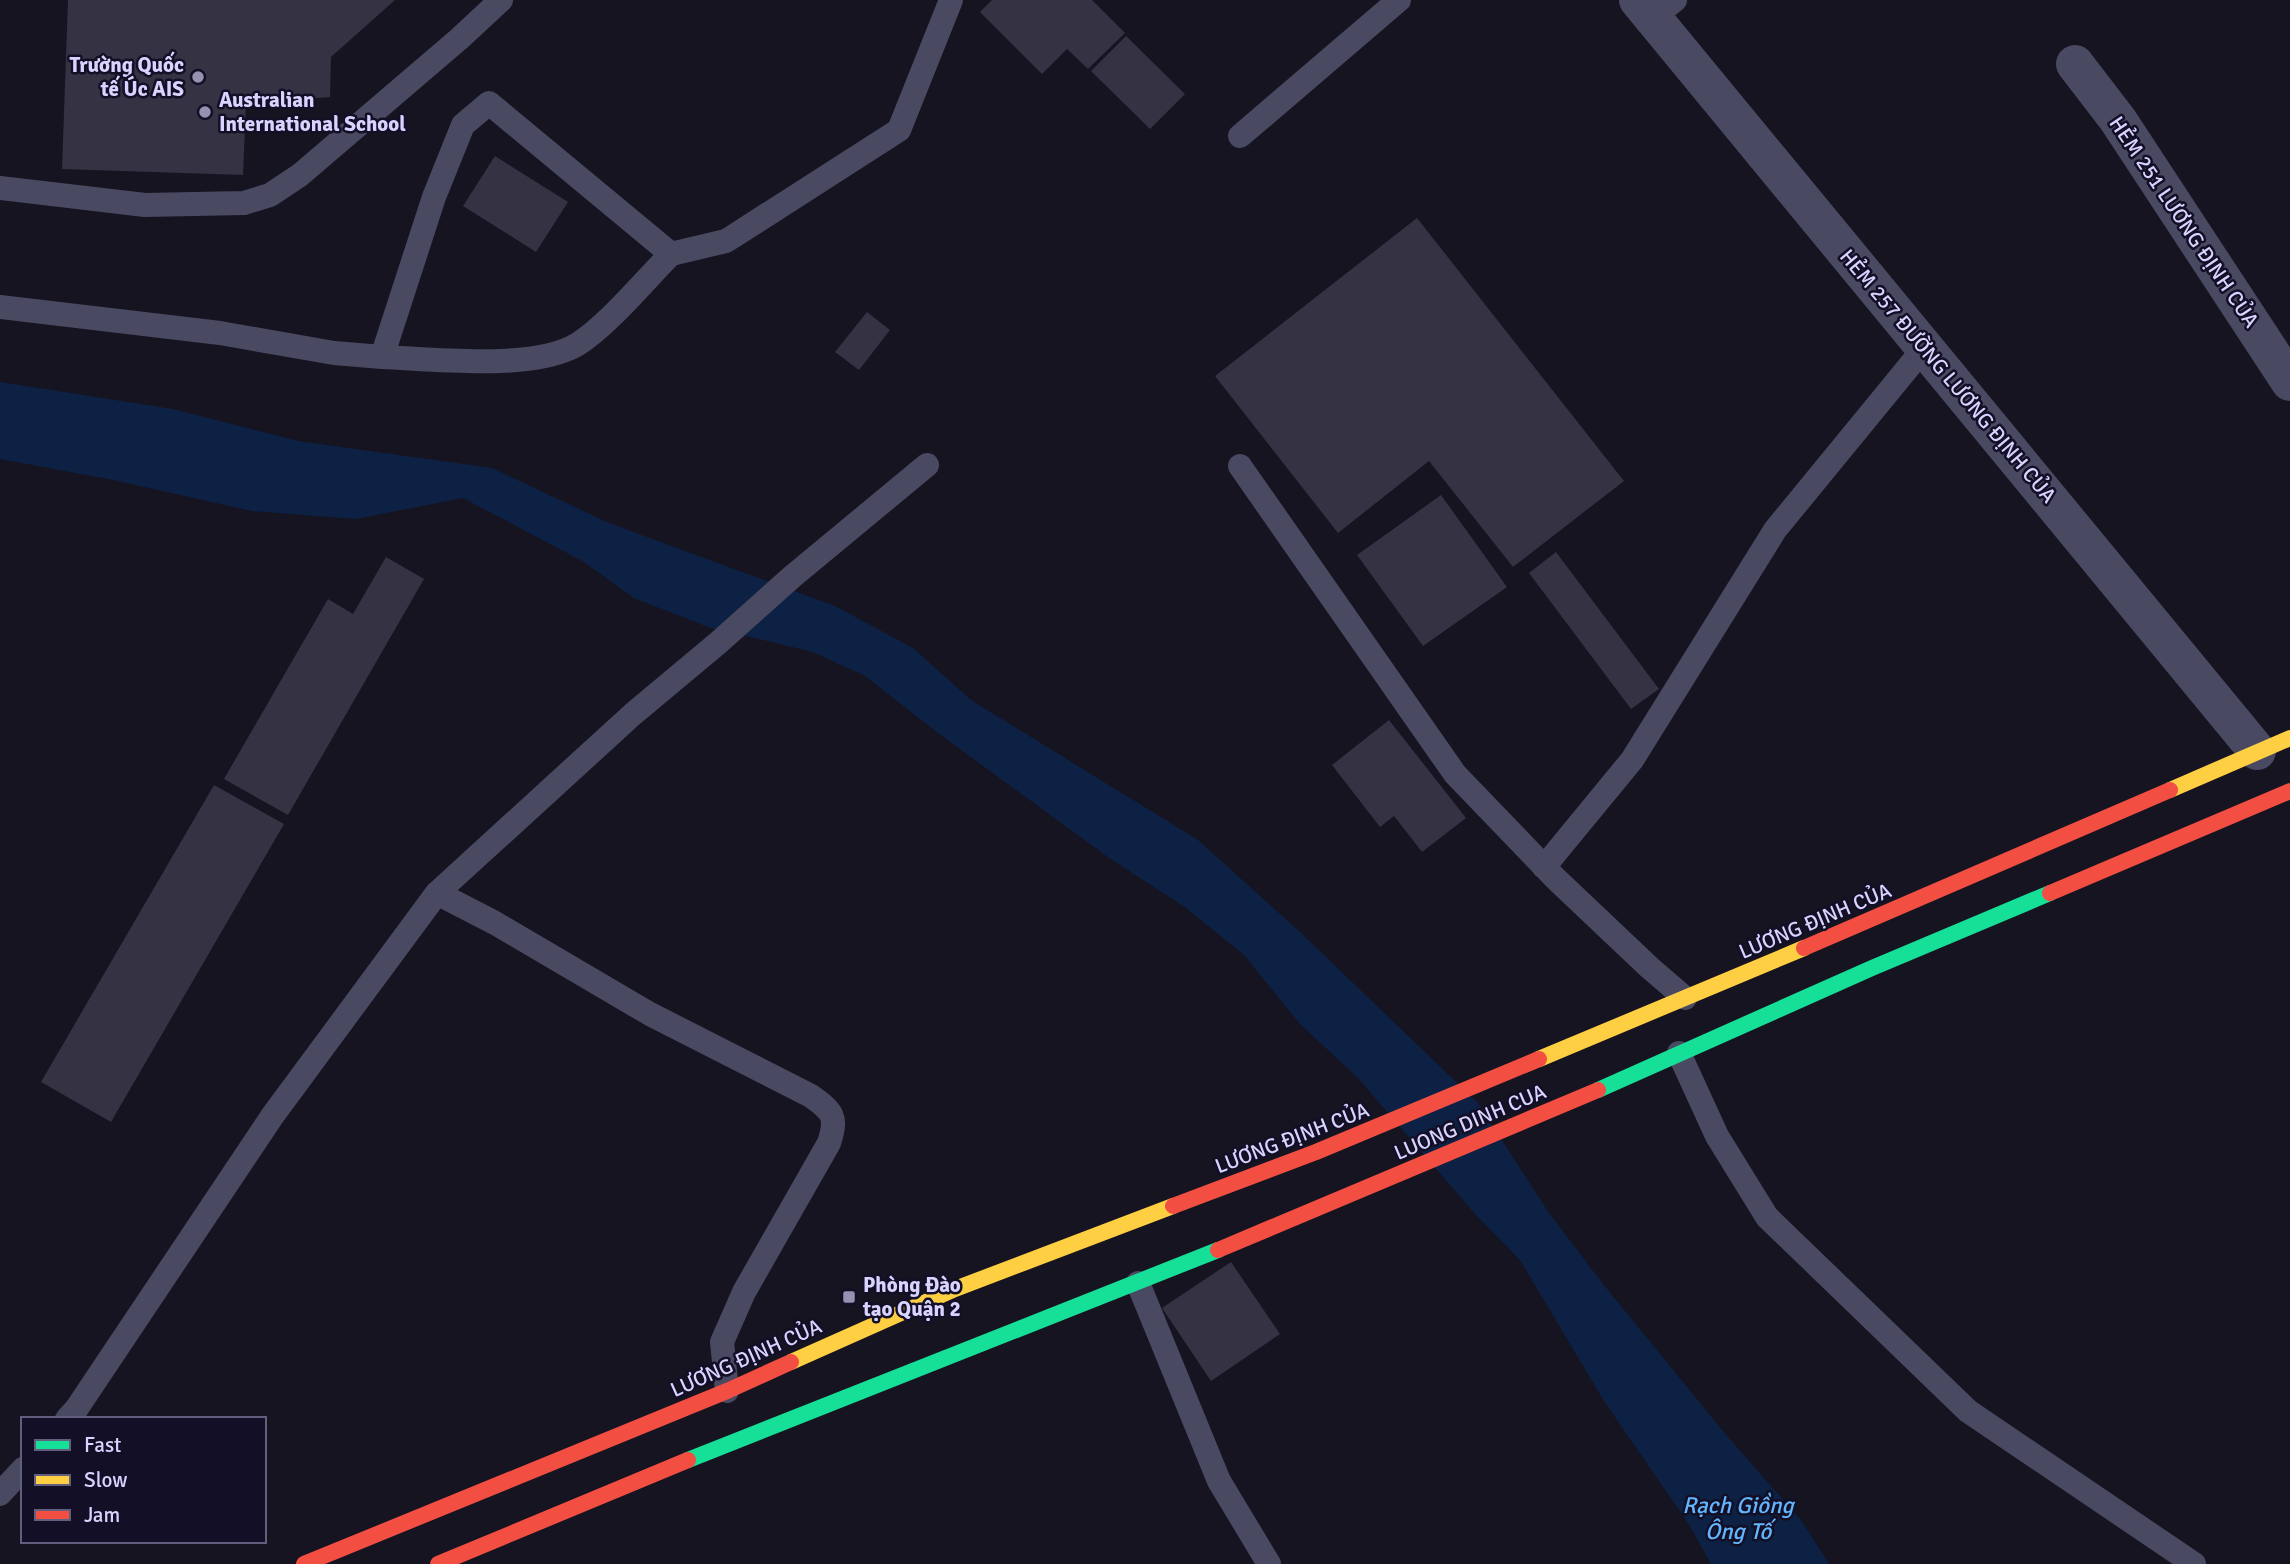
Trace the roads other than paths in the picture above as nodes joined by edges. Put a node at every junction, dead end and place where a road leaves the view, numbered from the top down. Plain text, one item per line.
1 (500, 0) edge
2 (951, 0) edge
3 (1399, 0) edge
4 (1655, 6) edge
5 (2075, 64) dead end
6 (1240, 136) dead end
7 (0, 188) edge
8 (671, 254) junction
9 (0, 307) edge
10 (1925, 347) junction
11 (382, 357) junction
12 (2290, 382) edge
13 (927, 465) dead end
14 (1240, 466) dead end
15 (2271, 751) edge
16 (2288, 790) edge
17 (1544, 867) junction
18 (437, 893) junction
19 (1685, 998) junction
20 (1679, 1054) junction
21 (1138, 1283) junction
22 (727, 1391) junction
23 (69, 1417) edge
24 (21, 1471) edge
25 (0, 1494) edge
26 (496, 1553) edge
27 (304, 1564) edge
28 (438, 1564) edge
29 (1269, 1564) edge
30 (2194, 1564) edge

1 - 7 lane
2 - 8 lane
3 - 6 lane
4 - 10 street, HẺM 257 ĐƯỜNG LƯƠNG ĐỊNH CỦA
5 - 12 street, HẺM 251 LƯƠNG ĐỊNH CỦA
8 - 11 lane
8 - 11 lane
9 - 11 lane
10 - 15 street, HẺM 257 ĐƯỜNG LƯƠNG ĐỊNH CỦA
10 - 17 lane
13 - 18 lane
14 - 17 lane
15 - 19 main road, LƯƠNG ĐỊNH CỦA
16 - 20 main road
17 - 19 lane
18 - 22 lane
18 - 23 lane
19 - 22 main road, LƯƠNG ĐỊNH CỦA
20 - 21 main road, LUONG DINH CUA
20 - 30 lane
21 - 26 main road
21 - 29 lane
22 - 27 main road, LƯƠNG ĐỊNH CỦA
24 - 25 lane
26 - 28 main road

